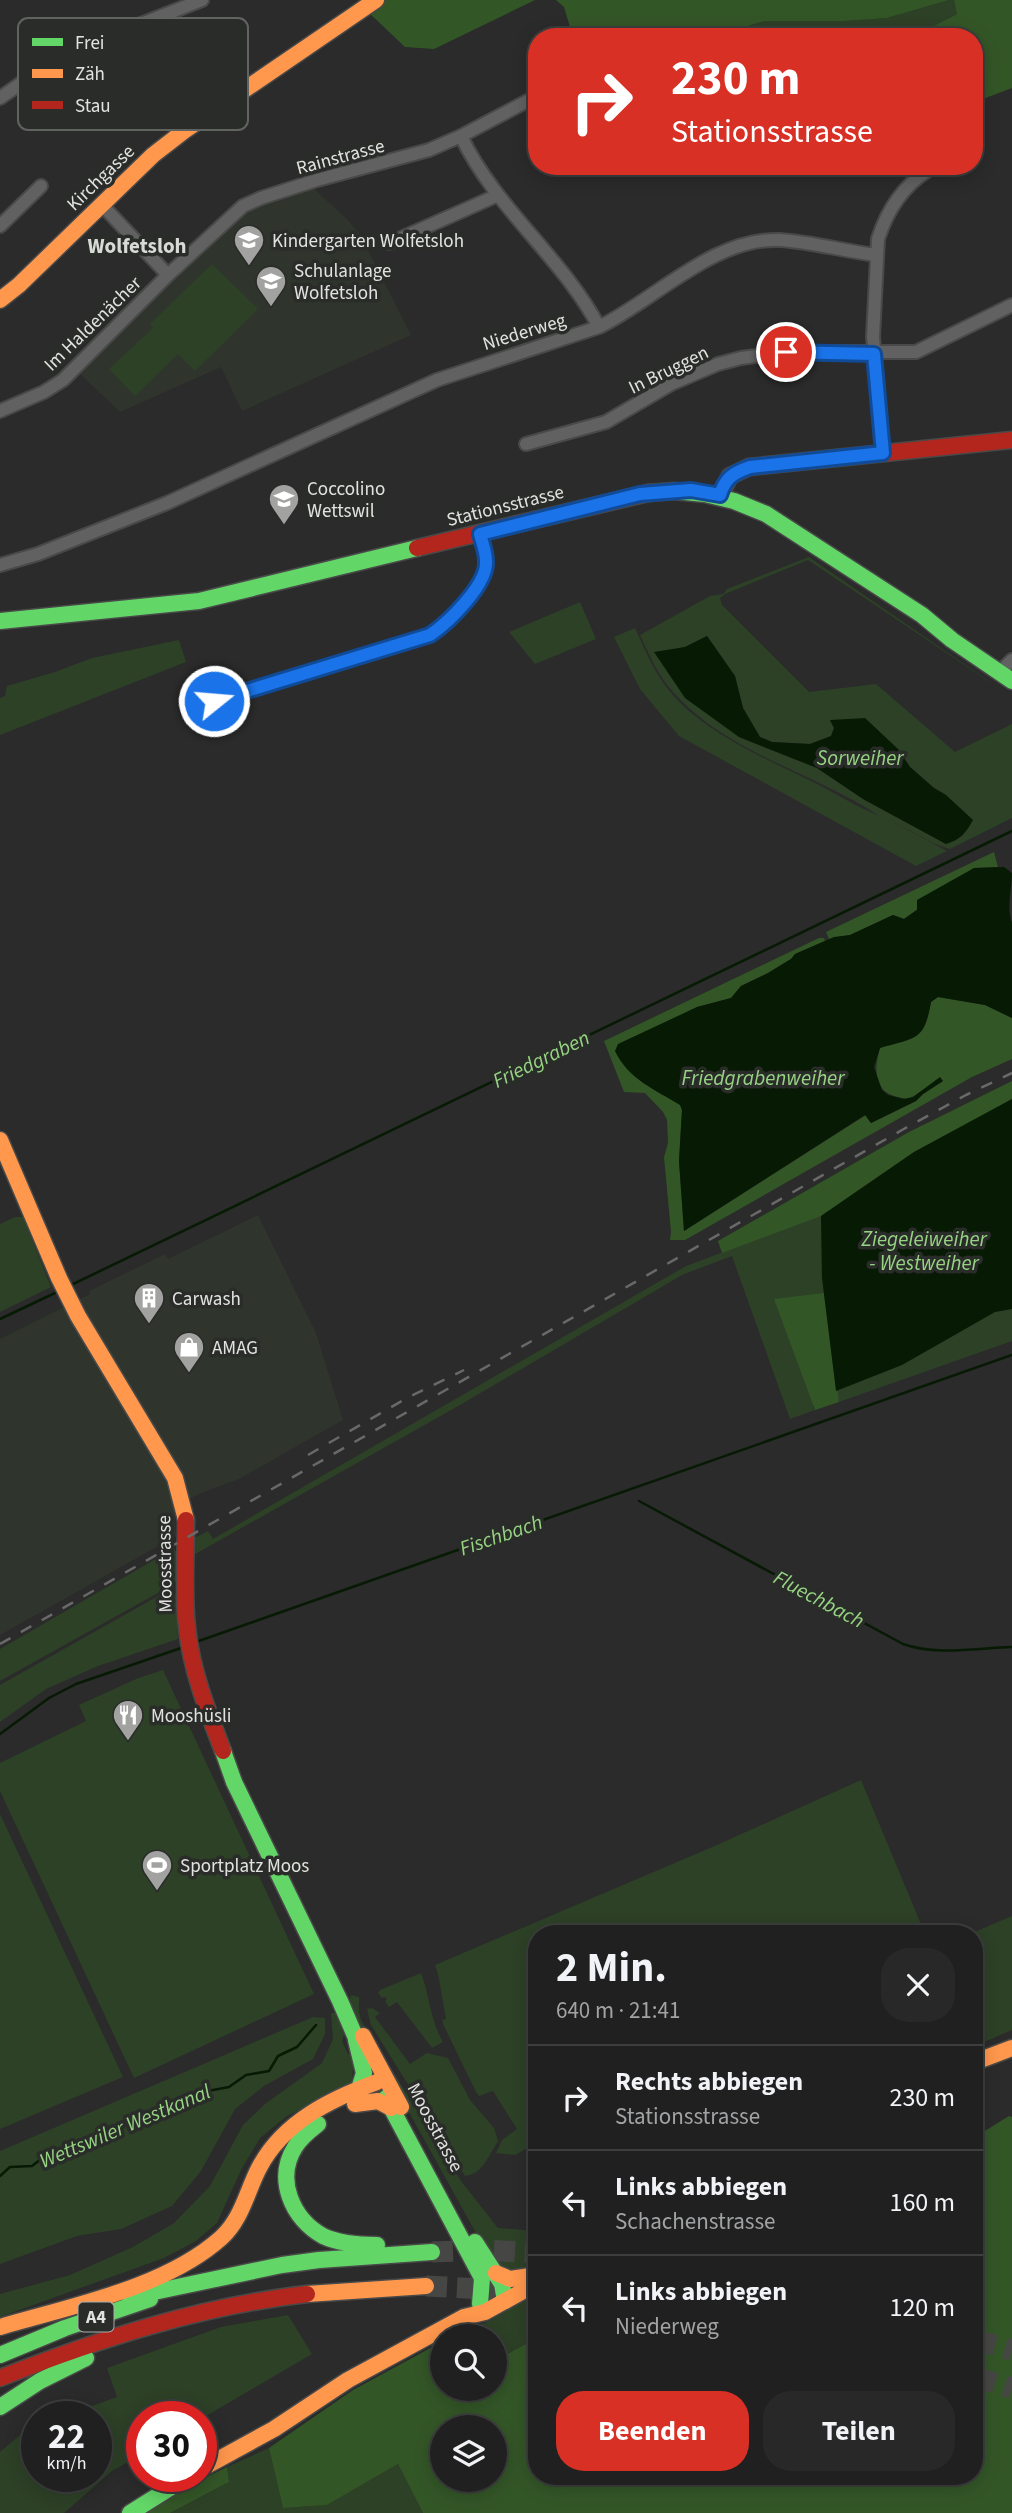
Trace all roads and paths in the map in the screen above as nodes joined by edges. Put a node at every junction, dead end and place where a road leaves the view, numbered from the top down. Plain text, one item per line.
1 (201, 0) edge
2 (376, 0) edge
3 (156, 18) edge
4 (18, 85) edge
5 (248, 87) edge
6 (0, 98) edge
7 (528, 101) edge
8 (185, 130) edge
9 (461, 136) junction
10 (921, 175) edge
11 (41, 186) dead end
12 (498, 195) junction
13 (102, 205) junction
14 (0, 226) edge
15 (390, 243) dead end
16 (876, 255) junction
17 (168, 275) junction
18 (0, 299) edge
19 (1012, 305) edge
20 (598, 327) junction
21 (874, 354) junction
22 (0, 411) edge
23 (1012, 440) edge
24 (526, 444) dead end
25 (883, 453) junction
26 (720, 495) junction
27 (480, 534) junction
28 (0, 565) edge
29 (0, 621) edge
30 (1012, 660) edge
31 (1006, 677) edge
32 (214, 701) dead end
33 (0, 1140) edge
34 (340, 2001) junction
35 (356, 2040) junction
36 (1012, 2048) edge
37 (983, 2059) edge
38 (381, 2083) junction
39 (357, 2096) junction
40 (391, 2108) junction
41 (470, 2254) junction
42 (496, 2273) junction
43 (528, 2278) edge
44 (194, 2283) junction
45 (426, 2286) tunnel mouth
46 (528, 2287) edge
47 (502, 2296) junction
48 (480, 2304) junction
49 (192, 2314) junction
50 (464, 2318) junction
51 (0, 2327) edge
52 (0, 2336) edge
53 (0, 2355) edge
54 (0, 2378) edge
55 (0, 2407) edge
56 (217, 2460) edge
57 (163, 2492) edge
58 (130, 2513) edge

1 - 3 street
2 - 5 main road, Kirchgasse
4 - 6 street
7 - 9 street, Rainstrasse
8 - 13 main road, Kirchgasse
9 - 12 street
9 - 17 street, Rainstrasse
10 - 16 street
11 - 14 street
12 - 15 street
12 - 20 street
13 - 17 street
13 - 18 main road, Kirchgasse
16 - 20 street, Niederweg
16 - 21 street
17 - 22 street, Im Haldenächer
19 - 21 street, In Bruggen
20 - 28 street, Niederweg
21 - 24 street, In Bruggen
21 - 25 street
23 - 25 main road
25 - 26 main road
26 - 27 main road, Stationsstrasse
26 - 31 main road, Stationsstrasse
27 - 29 main road, Stationsstrasse
27 - 32 street
30 - 31 street
33 - 34 main road, Moosstrasse
34 - 35 main road, Moosstrasse
34 - 38 main road, Moosstrasse
35 - 38 main road, Moosstrasse
35 - 39 main road
36 - 37 main road
38 - 39 main road
38 - 40 main road, Moosstrasse
38 - 42 main road, Moosstrasse
39 - 40 main road
39 - 44 main road, A4
39 - 51 main road
40 - 41 main road, Moosstrasse
41 - 47 main road, Moosstrasse
41 - 48 main road, Moosstrasse
42 - 43 main road
42 - 47 main road, Moosstrasse
44 - 52 main road
44 - 53 main road, A4
45 - 49 main road, A4
46 - 47 main road
47 - 48 main road
47 - 50 main road
48 - 50 main road
49 - 54 main road, A4
49 - 55 main road
50 - 56 main road
57 - 58 main road

